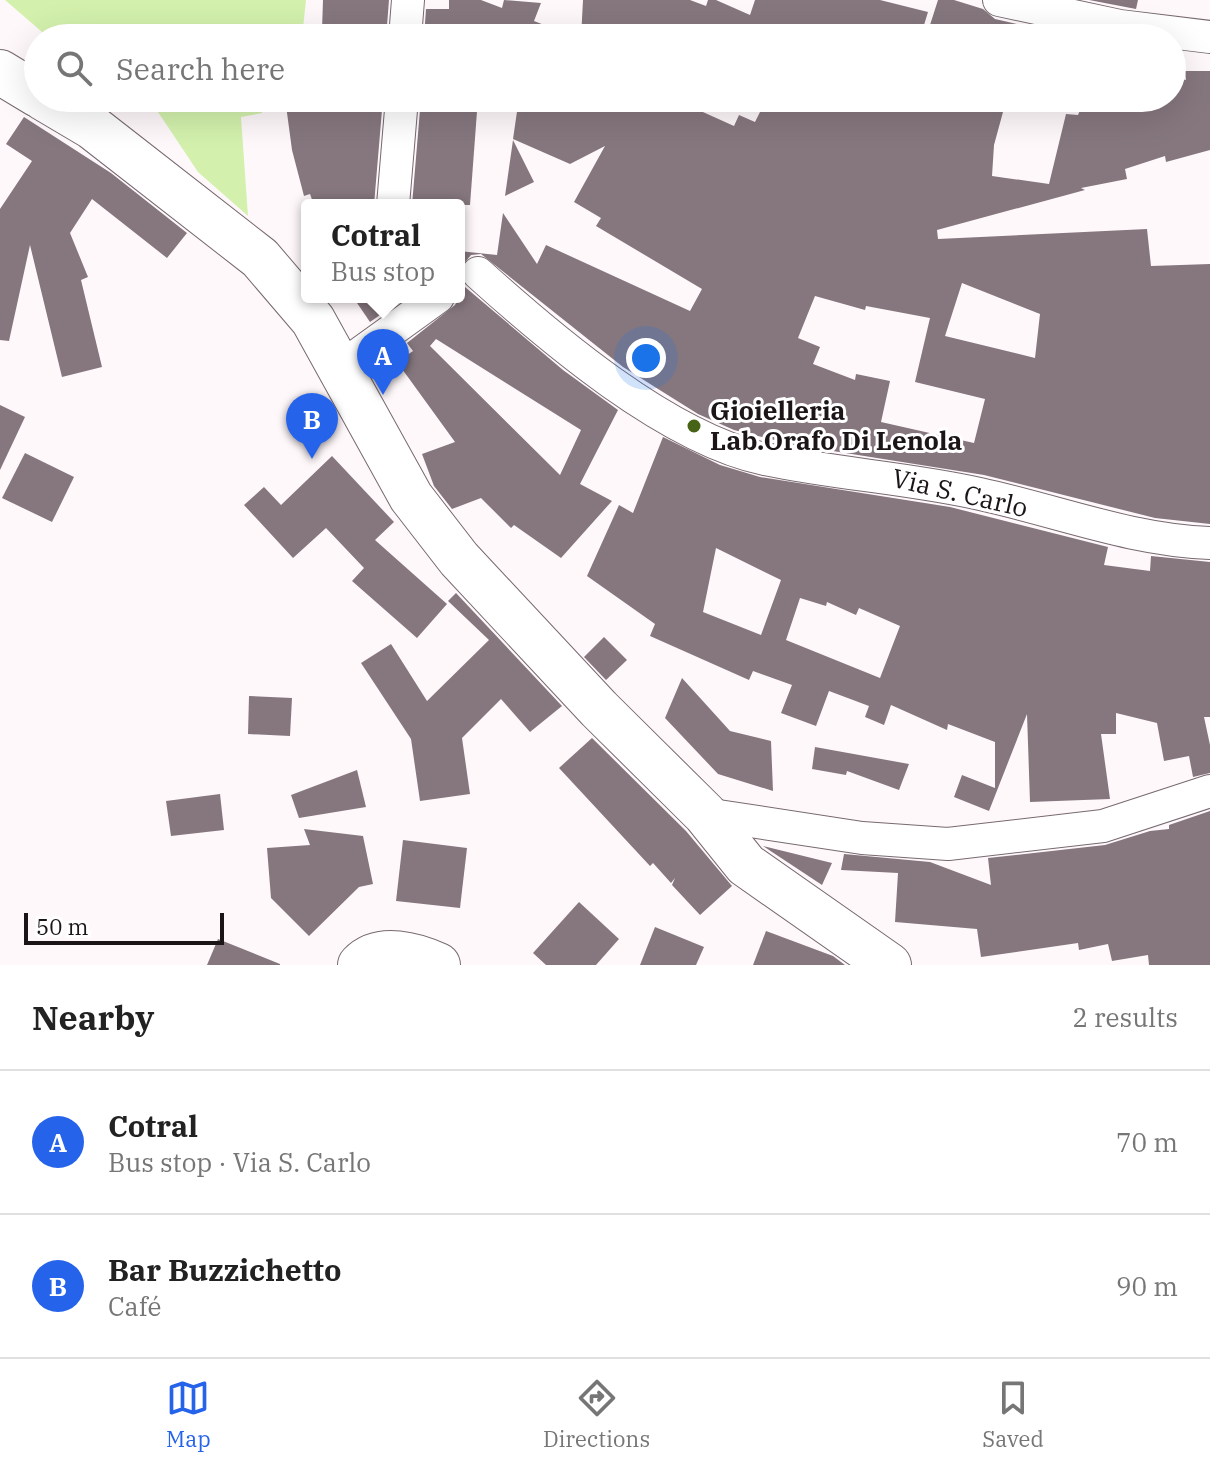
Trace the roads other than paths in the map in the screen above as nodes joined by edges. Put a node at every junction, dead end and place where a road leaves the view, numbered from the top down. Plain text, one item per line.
1 (408, 0) edge
2 (999, 0) edge
3 (406, 24) edge
4 (1111, 24) edge
5 (1186, 36) edge
6 (1209, 40) edge
7 (0, 73) edge
8 (24, 87) edge
9 (67, 112) edge
10 (401, 112) edge
11 (394, 199) edge
12 (474, 274) edge
13 (424, 303) edge
14 (341, 367) junction
15 (1210, 543) edge
16 (1210, 791) edge
17 (705, 814) junction
18 (360, 965) edge
19 (438, 965) edge
20 (889, 965) edge

1 - 3 street
2 - 4 street
5 - 6 street
7 - 8 street
9 - 14 street
10 - 11 street
12 - 15 street, Via S. Carlo
13 - 14 street
14 - 17 street
16 - 17 street
17 - 20 street
18 - 19 street

